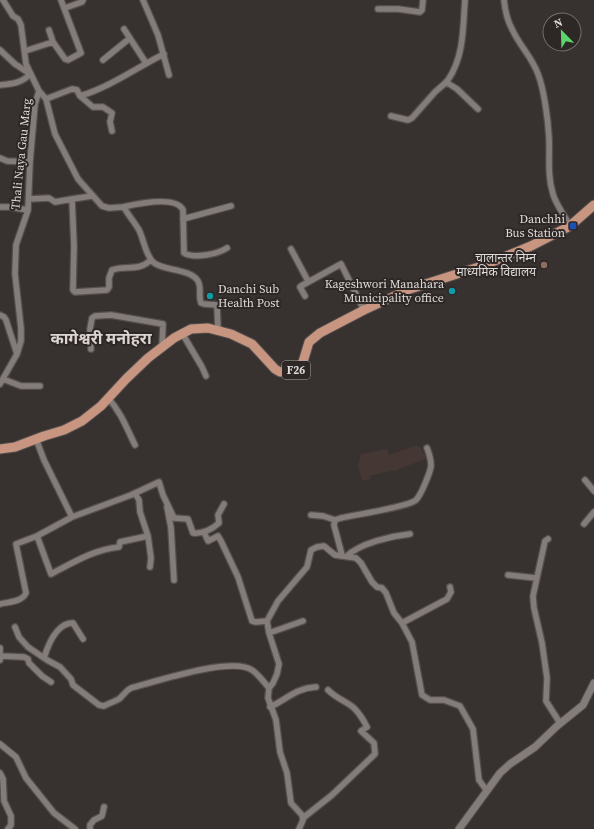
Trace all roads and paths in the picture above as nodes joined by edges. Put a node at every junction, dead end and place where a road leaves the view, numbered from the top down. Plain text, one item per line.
1 (3, 0) edge
2 (61, 0) edge
3 (83, 0) edge
4 (143, 0) edge
5 (423, 0) edge
6 (465, 0) edge
7 (504, 0) edge
8 (65, 8) junction
9 (378, 9) dead end
10 (124, 28) dead end
11 (49, 30) dead end
12 (130, 38) junction
13 (53, 42) junction
14 (0, 50) edge
15 (25, 51) junction
16 (164, 54) junction
17 (103, 60) dead end
18 (146, 63) junction
19 (30, 74) junction
20 (169, 75) dead end
21 (446, 82) junction
22 (0, 85) edge
23 (39, 92) junction
24 (80, 96) junction
25 (46, 99) junction
26 (478, 109) dead end
27 (391, 116) dead end
28 (112, 131) dead end
29 (0, 158) edge
30 (30, 162) junction
31 (92, 196) junction
32 (29, 198) junction
33 (72, 200) junction
34 (594, 205) edge
35 (231, 206) dead end
36 (0, 207) edge
37 (123, 207) junction
38 (28, 210) junction
39 (183, 219) junction
40 (570, 226) junction
41 (227, 248) dead end
42 (291, 249) dead end
43 (151, 260) junction
44 (308, 281) junction
45 (305, 296) dead end
46 (364, 310) junction
47 (0, 315) edge
48 (218, 330) junction
49 (182, 333) junction
50 (162, 347) junction
51 (91, 349) dead end
52 (17, 354) junction
53 (206, 376) dead end
54 (2, 382) edge
55 (40, 386) dead end
56 (108, 398) junction
57 (36, 439) junction
58 (135, 445) dead end
59 (427, 448) dead end
60 (0, 449) edge
61 (585, 480) dead end
62 (594, 491) edge
63 (135, 493) junction
64 (166, 501) junction
65 (224, 504) dead end
66 (594, 512) edge
67 (311, 515) dead end
68 (72, 517) junction
69 (336, 520) junction
70 (584, 524) dead end
71 (204, 532) junction
72 (410, 534) dead end
73 (37, 536) junction
74 (148, 536) junction
75 (548, 539) dead end
76 (345, 556) junction
77 (150, 567) dead end
78 (508, 575) dead end
79 (536, 578) junction
80 (174, 580) dead end
81 (450, 587) dead end
82 (0, 604) edge
83 (267, 621) junction
84 (303, 621) dead end
85 (402, 623) junction
86 (15, 627) dead end
87 (269, 633) junction
88 (83, 639) dead end
89 (0, 648) edge
90 (0, 656) edge
91 (44, 658) junction
92 (0, 660) edge
93 (51, 682) dead end
94 (594, 683) edge
95 (316, 687) dead end
96 (269, 688) junction
97 (328, 690) dead end
98 (270, 707) junction
99 (560, 724) junction
100 (0, 744) edge
101 (0, 773) edge
102 (487, 791) junction
103 (104, 807) dead end
104 (303, 818) junction
105 (8, 829) edge
106 (75, 829) edge
107 (90, 829) edge
108 (299, 829) edge
109 (459, 829) edge

1 - 15 street, Thali Naya Gau Marg
2 - 8 street
3 - 8 street
4 - 16 street
5 - 9 street
6 - 21 street
7 - 40 street
8 - 13 street
10 - 12 street
11 - 13 street
12 - 17 street
12 - 18 street
13 - 15 street
14 - 19 street
15 - 19 street, Thali Naya Gau Marg
16 - 18 street
16 - 20 street
18 - 24 street
19 - 22 street
19 - 23 street, Thali Naya Gau Marg
21 - 26 street
21 - 27 street
23 - 25 street
23 - 30 street, Thali Naya Gau Marg
24 - 25 street
24 - 28 street
25 - 31 street
29 - 30 street
30 - 32 street, Thali Naya Gau Marg
31 - 33 street
31 - 37 street
32 - 33 street
32 - 38 street, Thali Naya Gau Marg
33 - 43 street
34 - 40 main road, F26
35 - 39 street
36 - 38 street
37 - 39 street
37 - 43 street
38 - 52 street, Thali Naya Gau Marg
39 - 41 street
40 - 46 main road, F26
42 - 44 street
43 - 48 street
44 - 45 street
44 - 46 street
46 - 48 main road, F26
47 - 52 street
48 - 49 main road, F26
49 - 50 main road, F26
49 - 53 street
50 - 51 street
50 - 56 main road, F26
52 - 54 street, Thali Naya Gau Marg
54 - 55 street
56 - 57 main road, F26
56 - 58 street
57 - 60 main road, F26
57 - 68 street
59 - 69 street
61 - 62 street
63 - 64 street
63 - 68 street
63 - 74 street
64 - 71 street
64 - 80 street
65 - 71 street
66 - 70 street
67 - 69 street
68 - 73 street
69 - 76 street
71 - 83 street
72 - 76 street
73 - 74 street
73 - 82 street
74 - 77 street
75 - 79 street
76 - 83 street
76 - 85 street
78 - 79 street
79 - 99 street
81 - 85 street
83 - 87 street
84 - 87 street
85 - 102 street
86 - 91 street
87 - 96 street
88 - 91 street
89 - 90 street
90 - 92 street
90 - 93 street
91 - 96 street
94 - 99 street
95 - 98 street
96 - 98 street
97 - 104 street
98 - 104 street
99 - 102 street
100 - 106 street
101 - 105 street
102 - 109 street
103 - 107 street
104 - 108 street

